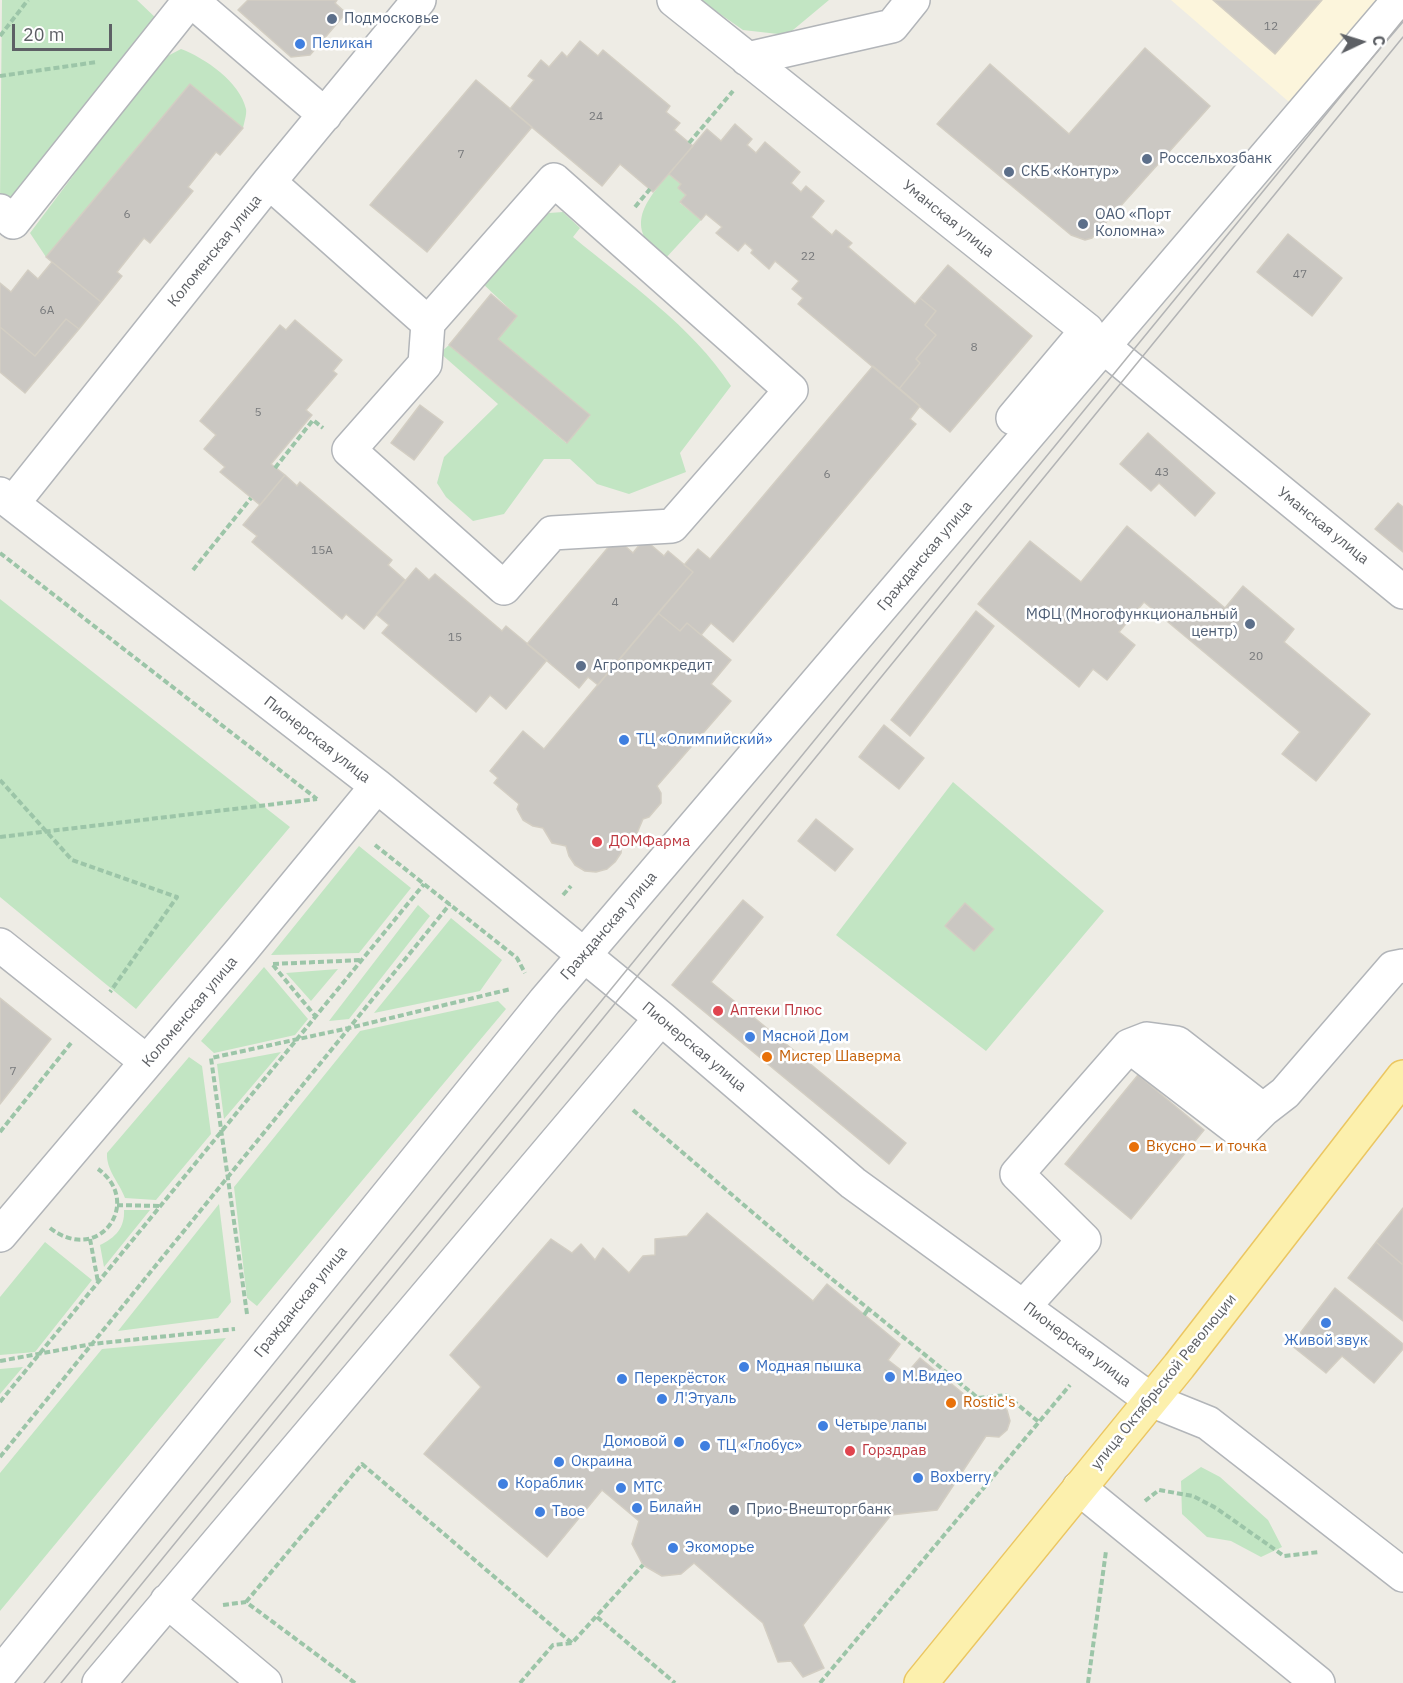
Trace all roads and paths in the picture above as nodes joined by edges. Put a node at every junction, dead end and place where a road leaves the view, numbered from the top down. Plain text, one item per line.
1 (28, 0) edge
2 (190, 0) edge
3 (419, 0) edge
4 (674, 0) edge
5 (913, 0) edge
6 (1399, 0) edge
7 (0, 36) edge
8 (146, 55) junction
9 (751, 62) junction
10 (0, 76) edge
11 (326, 115) junction
12 (689, 143) dead end
13 (269, 182) junction
14 (0, 211) edge
15 (428, 323) junction
16 (1104, 346) junction
17 (350, 450) junction
18 (975, 463) dead end
19 (275, 468) dead end
20 (251, 498) dead end
21 (6, 499) edge
22 (0, 553) edge
23 (193, 570) dead end
24 (1403, 592) edge
25 (0, 780) edge
26 (377, 786) junction
27 (49, 832) junction
28 (0, 837) edge
29 (375, 845) dead end
30 (424, 884) junction
31 (177, 897) dead end
32 (450, 904) junction
33 (0, 945) edge
34 (584, 956) junction
35 (363, 960) junction
36 (1403, 966) edge
37 (527, 975) dead end
38 (520, 986) dead end
39 (316, 1017) junction
40 (661, 1017) junction
41 (349, 1028) junction
42 (297, 1040) junction
43 (147, 1062) junction
44 (1403, 1077) edge
45 (633, 1110) dead end
46 (220, 1134) junction
47 (72, 1150) junction
48 (227, 1178) junction
49 (117, 1205) junction
50 (161, 1206) junction
51 (24, 1207) junction
52 (0, 1235) edge
53 (90, 1239) junction
54 (98, 1283) junction
55 (1025, 1305) junction
56 (869, 1308) junction
57 (864, 1315) dead end
58 (248, 1316) dead end
59 (238, 1329) dead end
60 (92, 1344) junction
61 (39, 1354) junction
62 (0, 1361) edge
63 (1070, 1385) dead end
64 (1151, 1400) junction
65 (0, 1402) edge
66 (1040, 1423) junction
67 (0, 1457) edge
68 (1079, 1488) junction
69 (1137, 1507) dead end
70 (1107, 1541) dead end
71 (1320, 1552) dead end
72 (643, 1565) dead end
73 (1403, 1575) edge
74 (166, 1600) junction
75 (246, 1602) dead end
76 (597, 1617) junction
77 (572, 1643) junction
78 (0, 1674) edge
79 (99, 1683) edge
80 (265, 1683) edge
81 (520, 1683) edge
82 (675, 1683) edge
83 (820, 1683) edge
84 (921, 1683) edge
85 (1088, 1683) edge
86 (1318, 1683) edge

1 - 7 path
2 - 8 street
2 - 11 street
3 - 11 street, Коломенская улица
4 - 9 street, Уманская улица
5 - 9 street
6 - 16 street, Гражданская улица
8 - 10 path
8 - 14 street
9 - 12 path
9 - 18 street, Уманская улица
11 - 13 street, Коломенская улица
13 - 15 street
13 - 21 street, Коломенская улица
15 - 17 street
15 - 17 street
16 - 24 street, Уманская улица
16 - 34 street, Гражданская улица
17 - 19 path
20 - 23 path
21 - 26 street, Пионерская улица
22 - 27 path
25 - 27 path
26 - 34 street, Пионерская улица
26 - 43 street, Коломенская улица
27 - 28 path
27 - 31 path
29 - 30 path
30 - 32 path
30 - 35 path
32 - 37 path
32 - 41 path
33 - 43 street
34 - 40 street, Пионерская улица
34 - 78 street, Гражданская улица
35 - 39 path
35 - 39 path
36 - 55 street
38 - 41 path
39 - 42 path
40 - 55 street, Пионерская улица
40 - 74 street
41 - 42 path
41 - 48 path
42 - 46 path
42 - 46 path
43 - 47 street, Коломенская улица
44 - 64 main road, улица Октябрьской Революции
45 - 56 path
46 - 48 path
46 - 50 path
47 - 49 path
47 - 51 street, Коломенская улица
48 - 58 path
48 - 60 path
49 - 50 path
49 - 53 path
50 - 54 path
51 - 52 street, Коломенская улица
51 - 53 path
53 - 54 path
54 - 61 path
55 - 64 street, Пионерская улица
56 - 57 path
56 - 66 path
59 - 60 path
60 - 61 path
60 - 67 path
61 - 62 path
61 - 65 path
63 - 66 path
64 - 68 main road, улица Октябрьской Революции
64 - 73 street, Пионерская улица
66 - 83 path
68 - 84 main road, улица Октябрьской Революции
68 - 86 street
69 - 71 path
70 - 85 path
72 - 76 path
74 - 79 street
74 - 80 street
75 - 77 path
76 - 77 path
76 - 82 path
77 - 81 path

